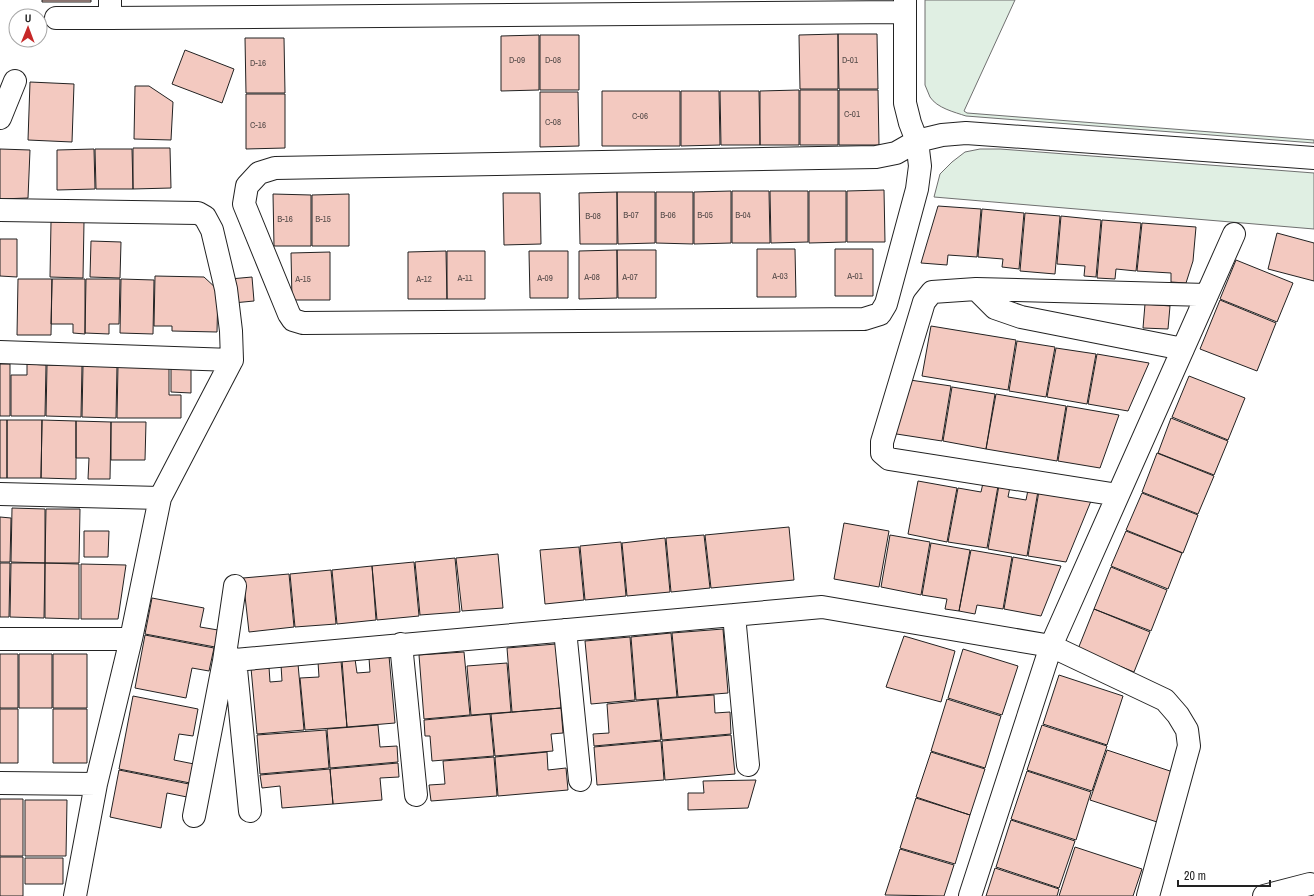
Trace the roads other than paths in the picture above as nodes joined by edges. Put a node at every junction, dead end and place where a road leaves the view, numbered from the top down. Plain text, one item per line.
1 (905, 6) edge
2 (421, 8) edge
3 (110, 9) edge
4 (56, 18) dead end
5 (14, 81) dead end
6 (0, 118) edge
7 (917, 141) junction
8 (1314, 158) edge
9 (0, 210) edge
10 (1234, 234) dead end
11 (976, 289) junction
12 (1207, 295) junction
13 (1183, 349) junction
14 (0, 352) edge
15 (232, 360) junction
16 (0, 494) edge
17 (1118, 495) junction
18 (160, 498) junction
19 (235, 586) dead end
20 (734, 615) junction
21 (566, 630) junction
22 (0, 639) edge
23 (131, 639) junction
24 (401, 644) junction
25 (1051, 646) junction
26 (230, 660) junction
27 (748, 765) dead end
28 (580, 780) dead end
29 (0, 783) edge
30 (96, 784) junction
31 (416, 795) dead end
32 (250, 811) dead end
33 (194, 816) dead end
34 (1310, 884) dead end
35 (75, 896) edge
36 (970, 896) edge
37 (1148, 896) edge
38 (1264, 896) edge

1 - 2 street
1 - 7 street
2 - 3 street
3 - 4 street
5 - 6 street
7 - 7 street
7 - 8 street
9 - 15 street
10 - 12 street
11 - 12 street
11 - 13 street
11 - 17 street
12 - 13 street
13 - 17 street
14 - 15 street
15 - 18 street
16 - 18 street
17 - 25 street
18 - 23 street
19 - 26 street
20 - 21 street
20 - 25 street
20 - 27 street
21 - 24 street
21 - 28 street
22 - 23 street
23 - 30 street
24 - 26 street
24 - 31 street
25 - 36 street
25 - 37 street
26 - 32 street
26 - 33 street
29 - 30 street
30 - 35 street
34 - 38 street

